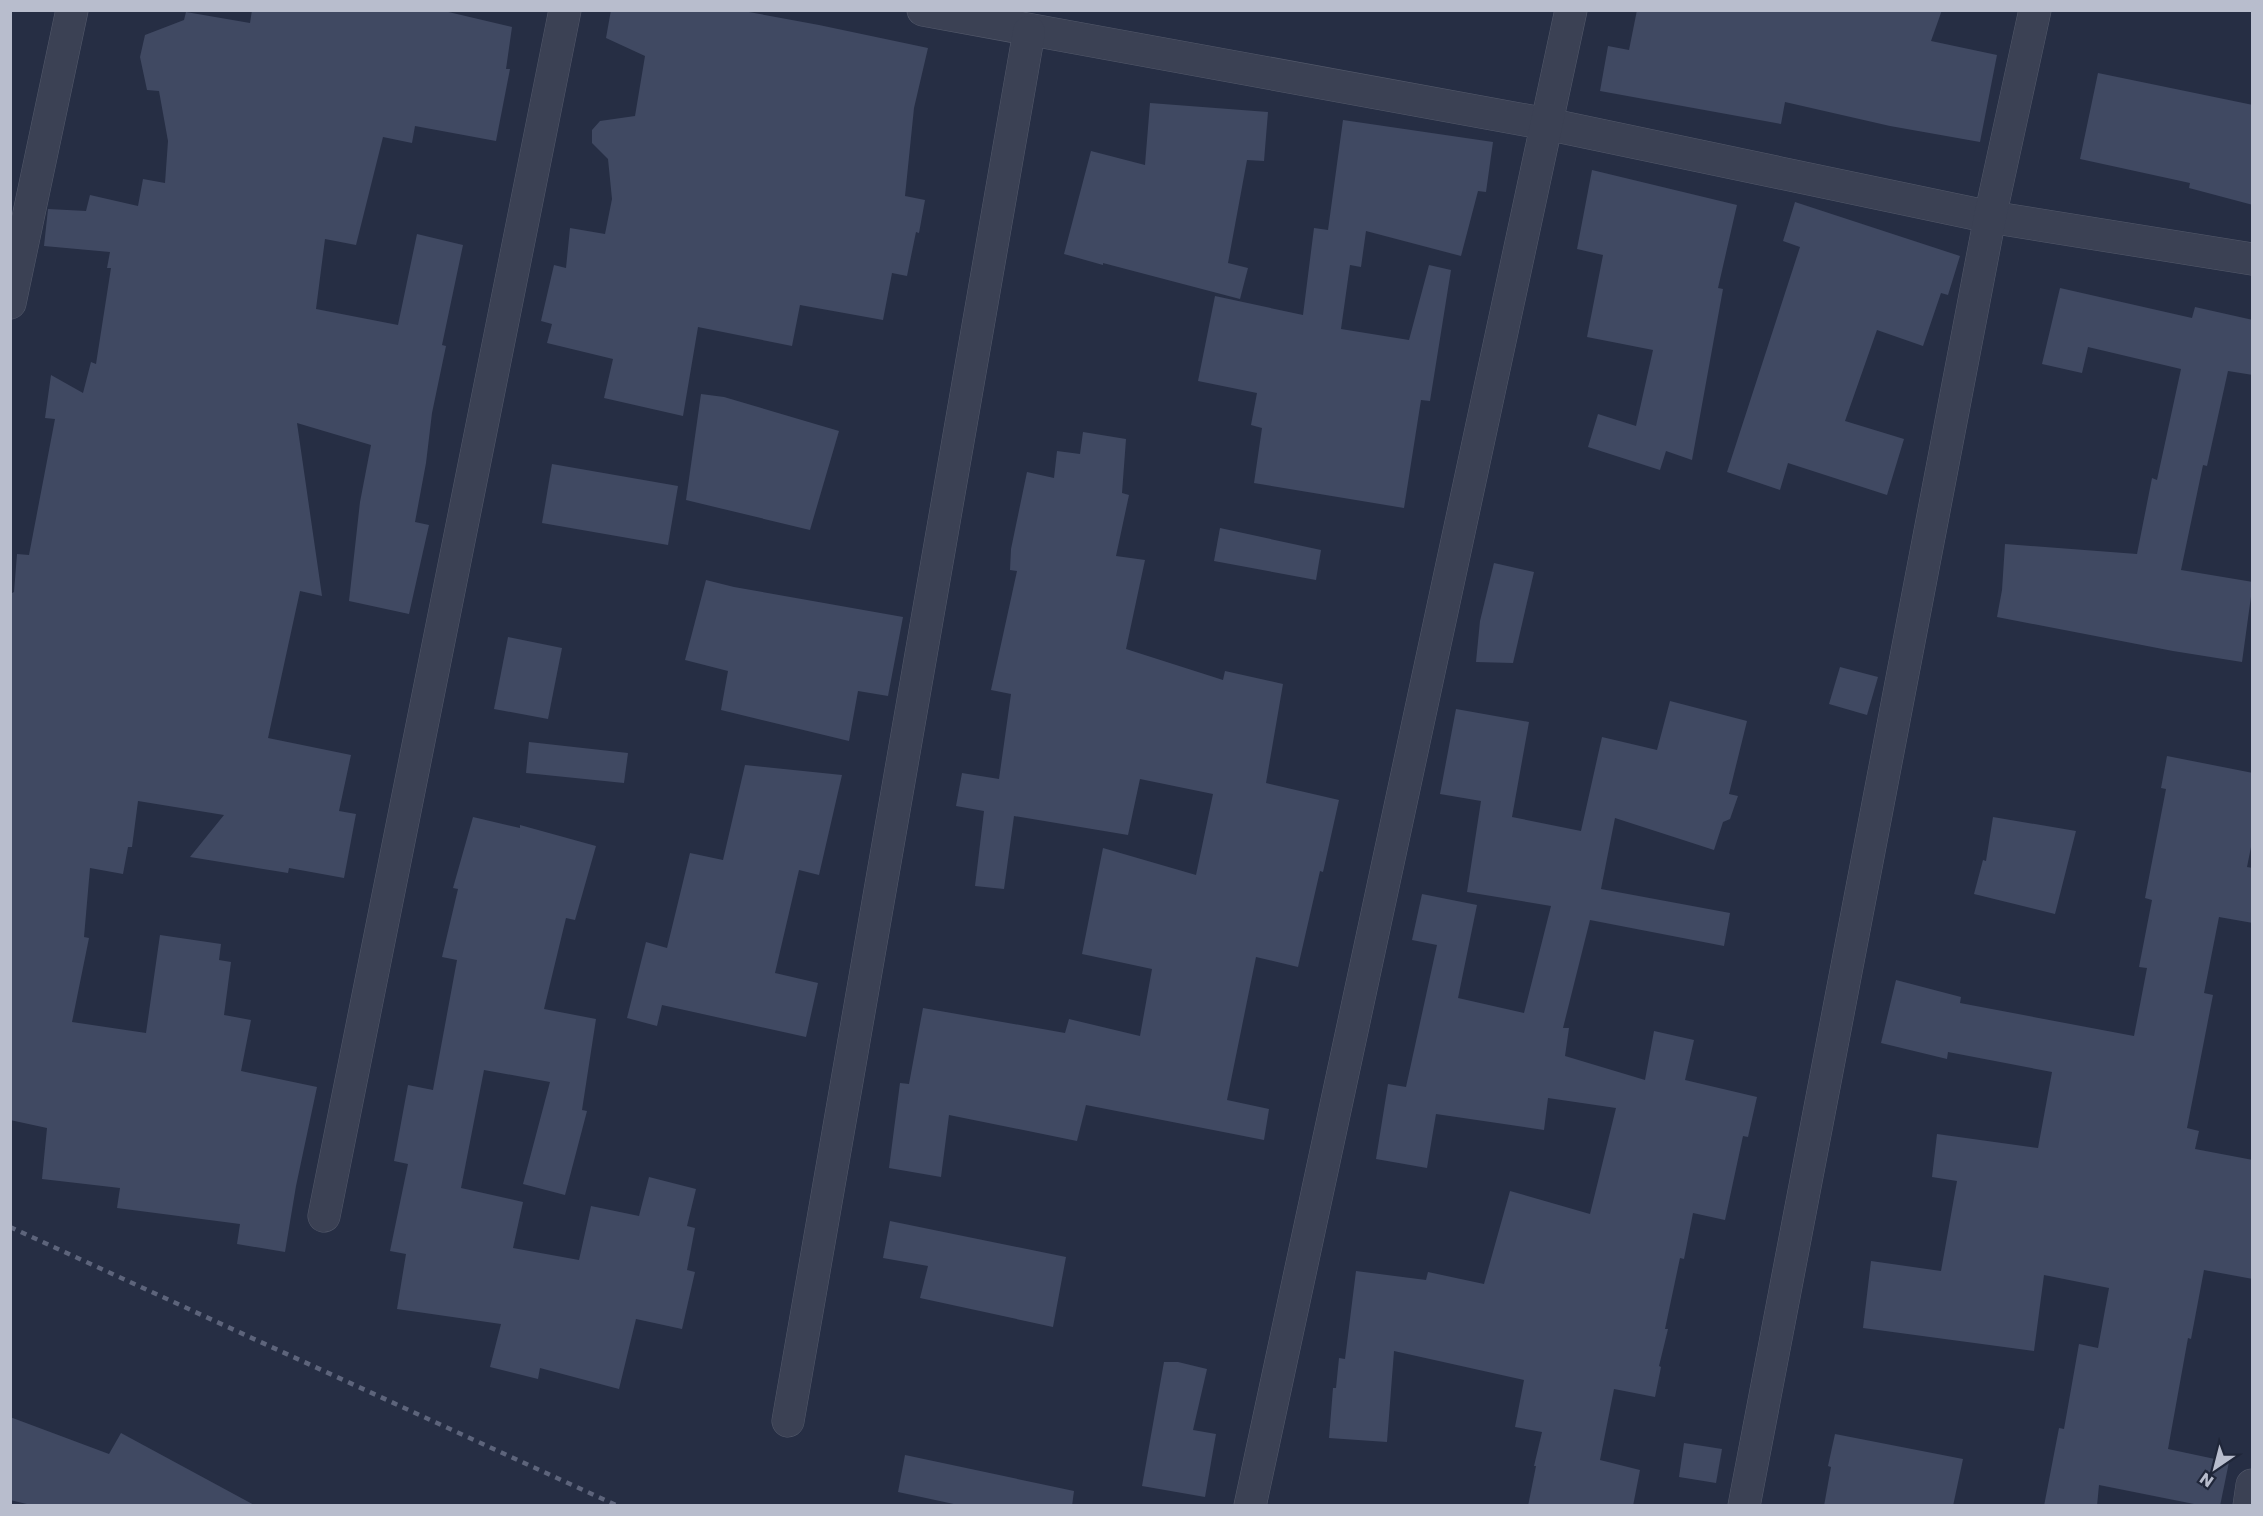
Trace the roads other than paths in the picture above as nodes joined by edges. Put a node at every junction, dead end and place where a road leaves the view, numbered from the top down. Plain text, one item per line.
1 (72, 10) edge
2 (565, 10) edge
3 (923, 10) edge
4 (1571, 10) edge
5 (2035, 10) edge
6 (1029, 32) junction
7 (1547, 124) junction
8 (1990, 217) junction
9 (2253, 259) edge
10 (10, 303) edge
11 (324, 1216) dead end
12 (788, 1421) dead end
13 (2253, 1485) edge
14 (1250, 1506) edge
15 (1744, 1506) edge
16 (2248, 1506) edge

1 - 10 street
2 - 11 street
3 - 6 street
4 - 7 street
5 - 8 street
6 - 7 street
6 - 12 street
7 - 8 street
7 - 14 street
8 - 9 street
8 - 15 street
13 - 16 street

